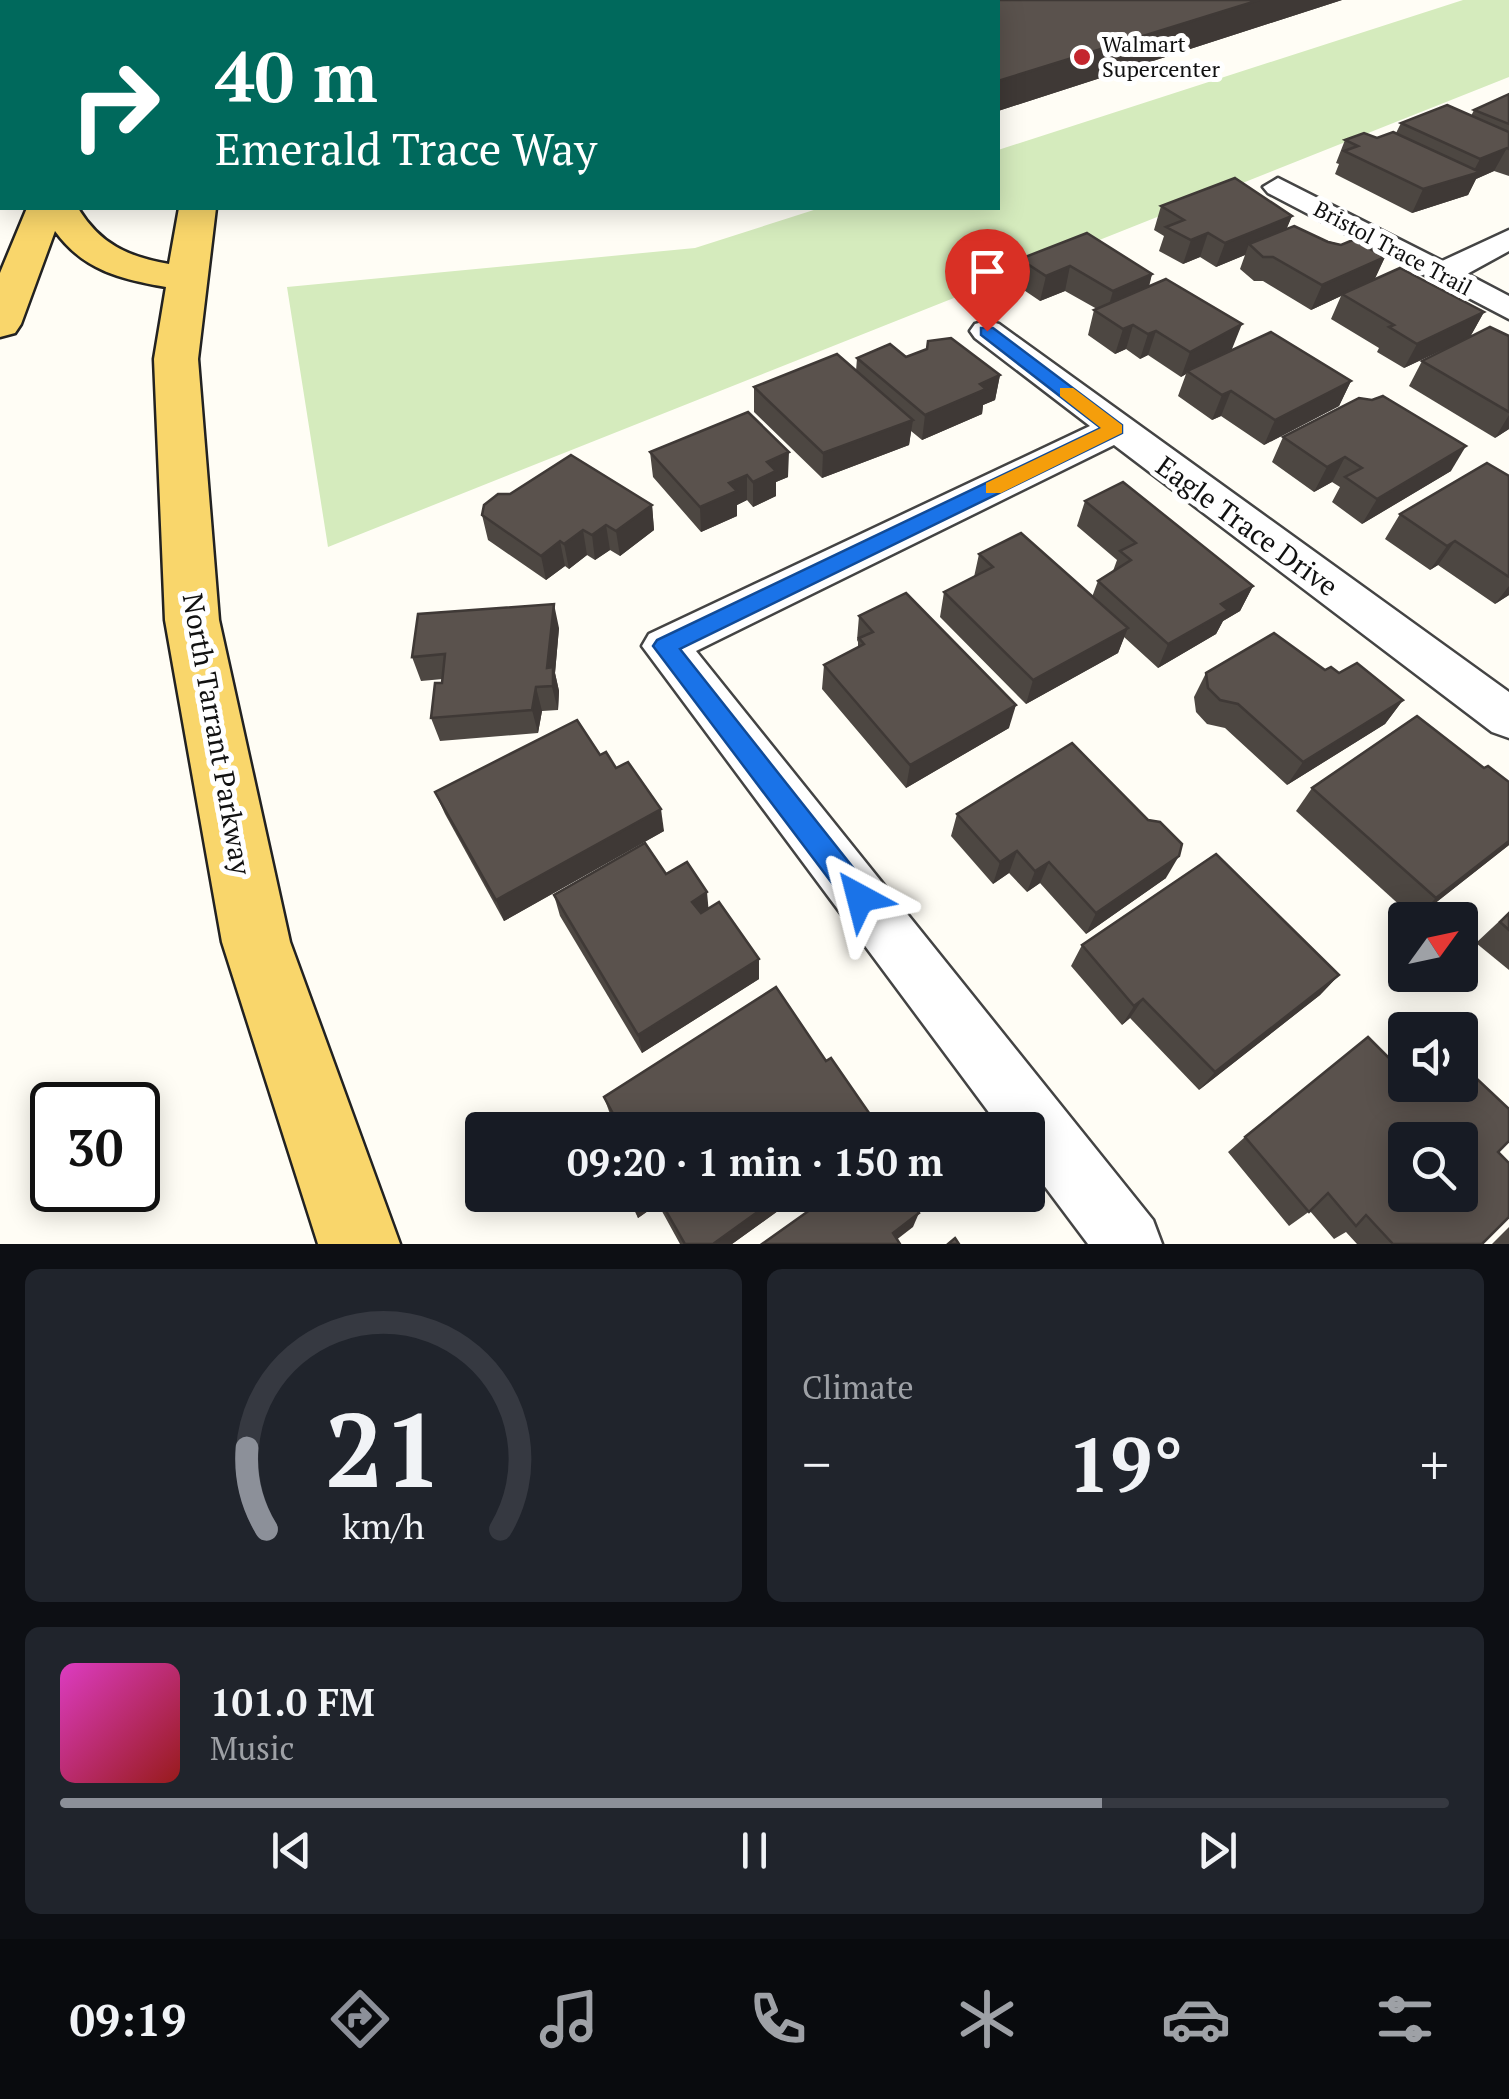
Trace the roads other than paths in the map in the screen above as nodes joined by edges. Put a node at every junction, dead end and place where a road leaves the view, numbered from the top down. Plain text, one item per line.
1 (1278, 187) dead end
2 (45, 210) edge
3 (61, 210) edge
4 (1509, 239) edge
5 (192, 243) edge
6 (1441, 274) junction
7 (1509, 309) edge
8 (0, 324) edge
9 (987, 331) dead end
10 (1115, 429) junction
11 (1509, 718) edge
12 (359, 1244) edge
13 (1129, 1244) edge

1 - 6 street, Bristol Trace Trail
2 - 8 main road
3 - 5 main road
4 - 6 street
5 - 12 main road, North Tarrant Parkway
6 - 7 street, Bristol Trace Trail
9 - 10 street, Eagle Trace Drive
10 - 11 street, Eagle Trace Drive
10 - 13 street

